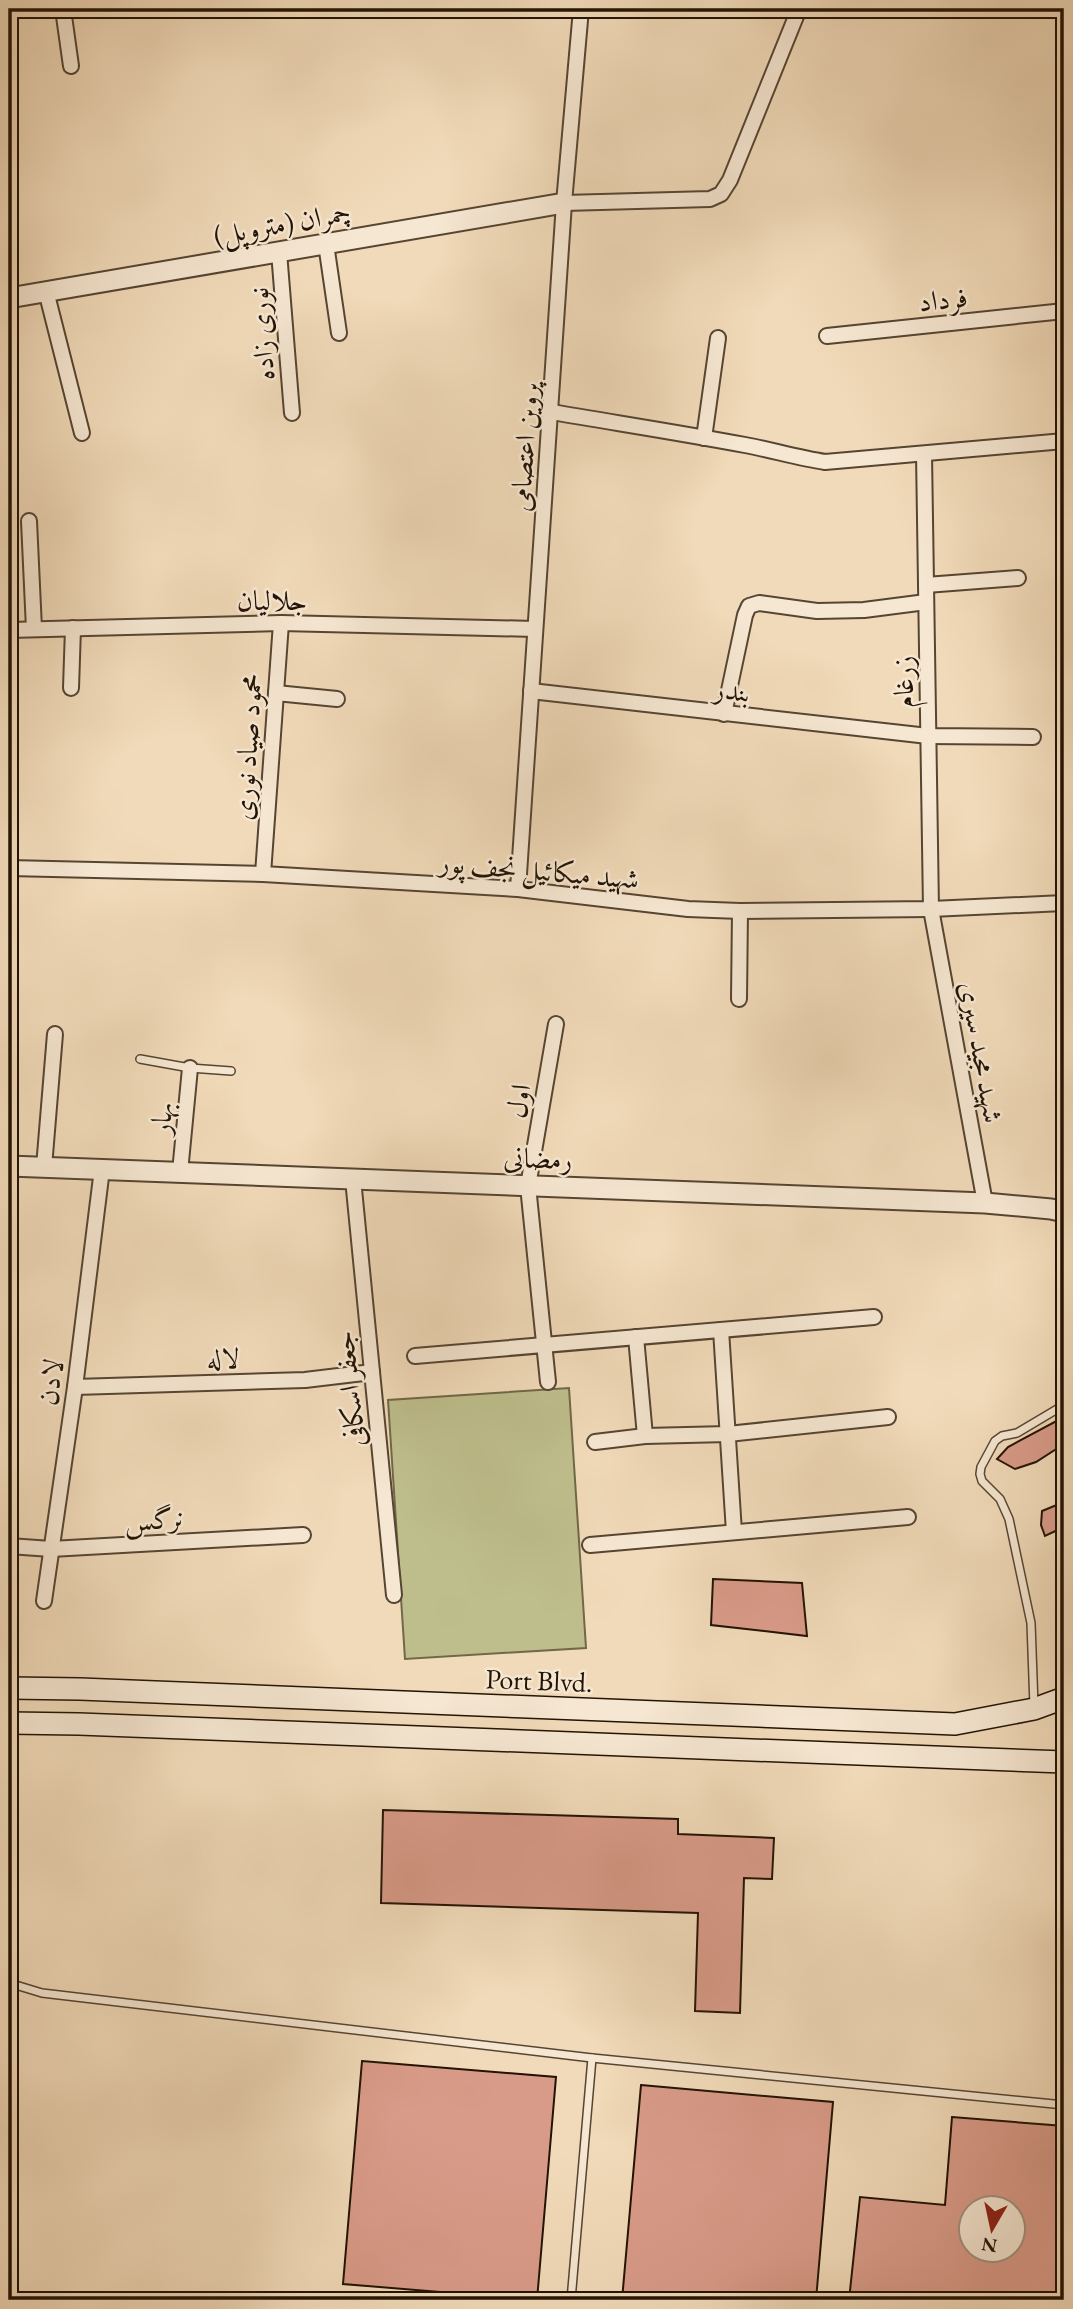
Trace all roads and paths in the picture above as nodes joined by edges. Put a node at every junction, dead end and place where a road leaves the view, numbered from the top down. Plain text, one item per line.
1 (63, 9) edge
2 (580, 9) edge
3 (799, 9) edge
4 (71, 66) dead end
5 (564, 203) junction
6 (326, 244) junction
7 (279, 252) junction
8 (46, 291) junction
9 (9, 298) edge
10 (1064, 311) edge
11 (338, 332) dead end
12 (827, 336) dead end
13 (718, 338) dead end
14 (552, 412) junction
15 (292, 413) dead end
16 (82, 433) dead end
17 (705, 438) junction
18 (1064, 441) edge
19 (924, 454) junction
20 (29, 521) dead end
21 (1017, 578) dead end
22 (926, 585) junction
23 (926, 603) junction
24 (281, 623) junction
25 (73, 628) junction
26 (34, 629) junction
27 (535, 629) junction
28 (9, 630) edge
29 (71, 688) dead end
30 (531, 691) junction
31 (276, 693) junction
32 (337, 699) dead end
33 (724, 714) junction
34 (928, 736) junction
35 (1033, 737) dead end
36 (9, 868) edge
37 (263, 874) junction
38 (518, 889) junction
39 (1064, 903) edge
40 (931, 909) junction
41 (740, 911) junction
42 (739, 999) dead end
43 (556, 1024) dead end
44 (55, 1034) dead end
45 (140, 1059) dead end
46 (190, 1068) junction
47 (231, 1071) dead end
48 (9, 1166) edge
49 (44, 1167) junction
50 (102, 1169) junction
51 (180, 1172) junction
52 (353, 1179) junction
53 (528, 1186) junction
54 (985, 1203) junction
55 (1064, 1212) edge
56 (874, 1317) dead end
57 (721, 1329) junction
58 (636, 1337) junction
59 (544, 1345) junction
60 (415, 1356) dead end
61 (372, 1372) junction
62 (548, 1382) dead end
63 (75, 1387) junction
64 (1064, 1405) edge
65 (888, 1417) dead end
66 (728, 1434) junction
67 (645, 1436) junction
68 (595, 1442) dead end
69 (908, 1517) dead end
70 (734, 1532) junction
71 (303, 1535) dead end
72 (590, 1545) dead end
73 (9, 1546) edge
74 (51, 1549) junction
75 (394, 1595) dead end
76 (44, 1601) dead end
77 (1064, 1684) edge
78 (9, 1688) edge
79 (1064, 1698) edge
80 (436, 1704) junction
81 (1038, 1708) junction
82 (9, 1723) edge
83 (435, 1738) junction
84 (1064, 1762) edge
85 (9, 1983) edge
86 (592, 2058) junction
87 (1064, 2105) edge
88 (571, 2300) edge

1 - 4 street
2 - 5 street, پروین اعتصامی
3 - 5 street
5 - 6 street, چمران (متروپل)
5 - 14 street, پروین اعتصامی
6 - 7 street, چمران (متروپل)
6 - 11 street
7 - 8 street, چمران (متروپل)
7 - 15 street, نوری زاده
8 - 9 street, چمران (متروپل)
8 - 16 street
10 - 12 street, فرداد
13 - 17 street
14 - 17 street
14 - 27 street, پروین اعتصامی
17 - 19 street
18 - 19 street
19 - 22 street, زرغام
20 - 26 street
21 - 22 street
22 - 23 street, زرغام
23 - 33 street
23 - 34 street, زرغام
24 - 25 street, جلالیان
24 - 27 street, جلالیان
24 - 31 street, محمود صیاد نوری
25 - 26 street, جلالیان
25 - 29 street
26 - 28 street, جلالیان
27 - 30 street, پروین اعتصامی
30 - 33 street, بندر
30 - 38 street, پروین اعتصامی
31 - 32 street
31 - 37 street, محمود صیاد نوری
33 - 34 street, بندر
34 - 35 street, بندر
34 - 40 street, زرغام
36 - 37 street, شهید میکائیل نجف پور
37 - 38 street, شهید میکائیل نجف پور
38 - 41 street, شهید میکائیل نجف پور
39 - 40 street, شهید میکائیل نجف پور
40 - 41 street, شهید میکائیل نجف پور
40 - 54 street, شهید مجید سیری
41 - 42 street
43 - 53 street, اول
44 - 49 street
45 - 46 lane
46 - 47 lane
46 - 51 street, بهار
48 - 49 street, رمضانی
49 - 50 street, رمضانی
50 - 51 street, رمضانی
50 - 63 street, لادن
51 - 52 street, رمضانی
52 - 53 street, رمضانی
52 - 61 street, جعفر اسکافی
53 - 54 street, رمضانی
53 - 59 street, اول
54 - 55 street, رمضانی
56 - 57 street
57 - 58 street
57 - 66 street
58 - 59 street
58 - 67 street
59 - 60 street
59 - 62 street, اول
61 - 63 street, لاله
61 - 75 street, جعفر اسکافی
63 - 74 street, لادن
64 - 81 lane
65 - 66 street
66 - 67 street
66 - 70 street
67 - 68 street
69 - 70 street
70 - 72 street
71 - 74 street, نرگس
73 - 74 street, نرگس
74 - 76 street, لادن
77 - 81 main road
78 - 80 main road, Port Blvd.
79 - 81 main road, Port Blvd.
80 - 81 main road, Port Blvd.
80 - 83 main road
82 - 83 main road
83 - 84 main road
85 - 86 lane
86 - 87 lane
86 - 88 lane

